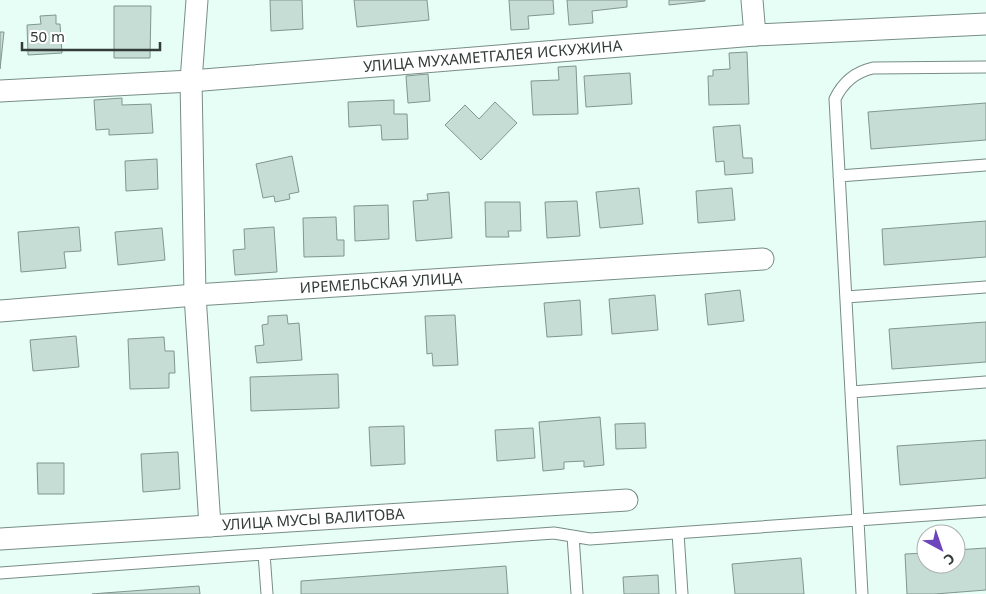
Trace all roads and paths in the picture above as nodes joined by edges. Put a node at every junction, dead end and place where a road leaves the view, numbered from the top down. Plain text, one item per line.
1 (197, 0) edge
2 (752, 0) edge
3 (986, 24) edge
4 (755, 35) junction
5 (986, 67) edge
6 (191, 81) junction
7 (0, 91) edge
8 (986, 165) edge
9 (839, 176) junction
10 (763, 259) dead end
11 (986, 287) edge
12 (195, 295) junction
13 (846, 297) junction
14 (0, 311) edge
15 (986, 382) edge
16 (851, 392) junction
17 (627, 500) dead end
18 (986, 511) edge
19 (858, 520) junction
20 (210, 526) junction
21 (678, 533) junction
22 (573, 536) junction
23 (0, 539) edge
24 (264, 554) junction
25 (0, 573) edge
26 (266, 594) edge
27 (577, 594) edge
28 (682, 594) edge
29 (862, 594) edge

1 - 6 street
2 - 4 street
3 - 4 street, УЛИЦА МУХАМЕТГАЛЕЯ ИСКУЖИНА
4 - 6 street, УЛИЦА МУХАМЕТГАЛЕЯ ИСКУЖИНА
5 - 9 lane
6 - 7 street, УЛИЦА МУХАМЕТГАЛЕЯ ИСКУЖИНА
6 - 12 street
8 - 9 lane
9 - 13 lane
10 - 12 street, ИРЕМЕЛЬСКАЯ УЛИЦА
11 - 13 lane
12 - 14 street, ИРЕМЕЛЬСКАЯ УЛИЦА
12 - 20 street
13 - 16 lane
15 - 16 lane
16 - 19 lane
17 - 20 street, УЛИЦА МУСЫ ВАЛИТОВА
18 - 19 lane
19 - 21 lane
19 - 29 lane
20 - 23 street, УЛИЦА МУСЫ ВАЛИТОВА
21 - 22 lane
21 - 28 lane
22 - 24 lane
22 - 27 lane
24 - 25 lane
24 - 26 lane

